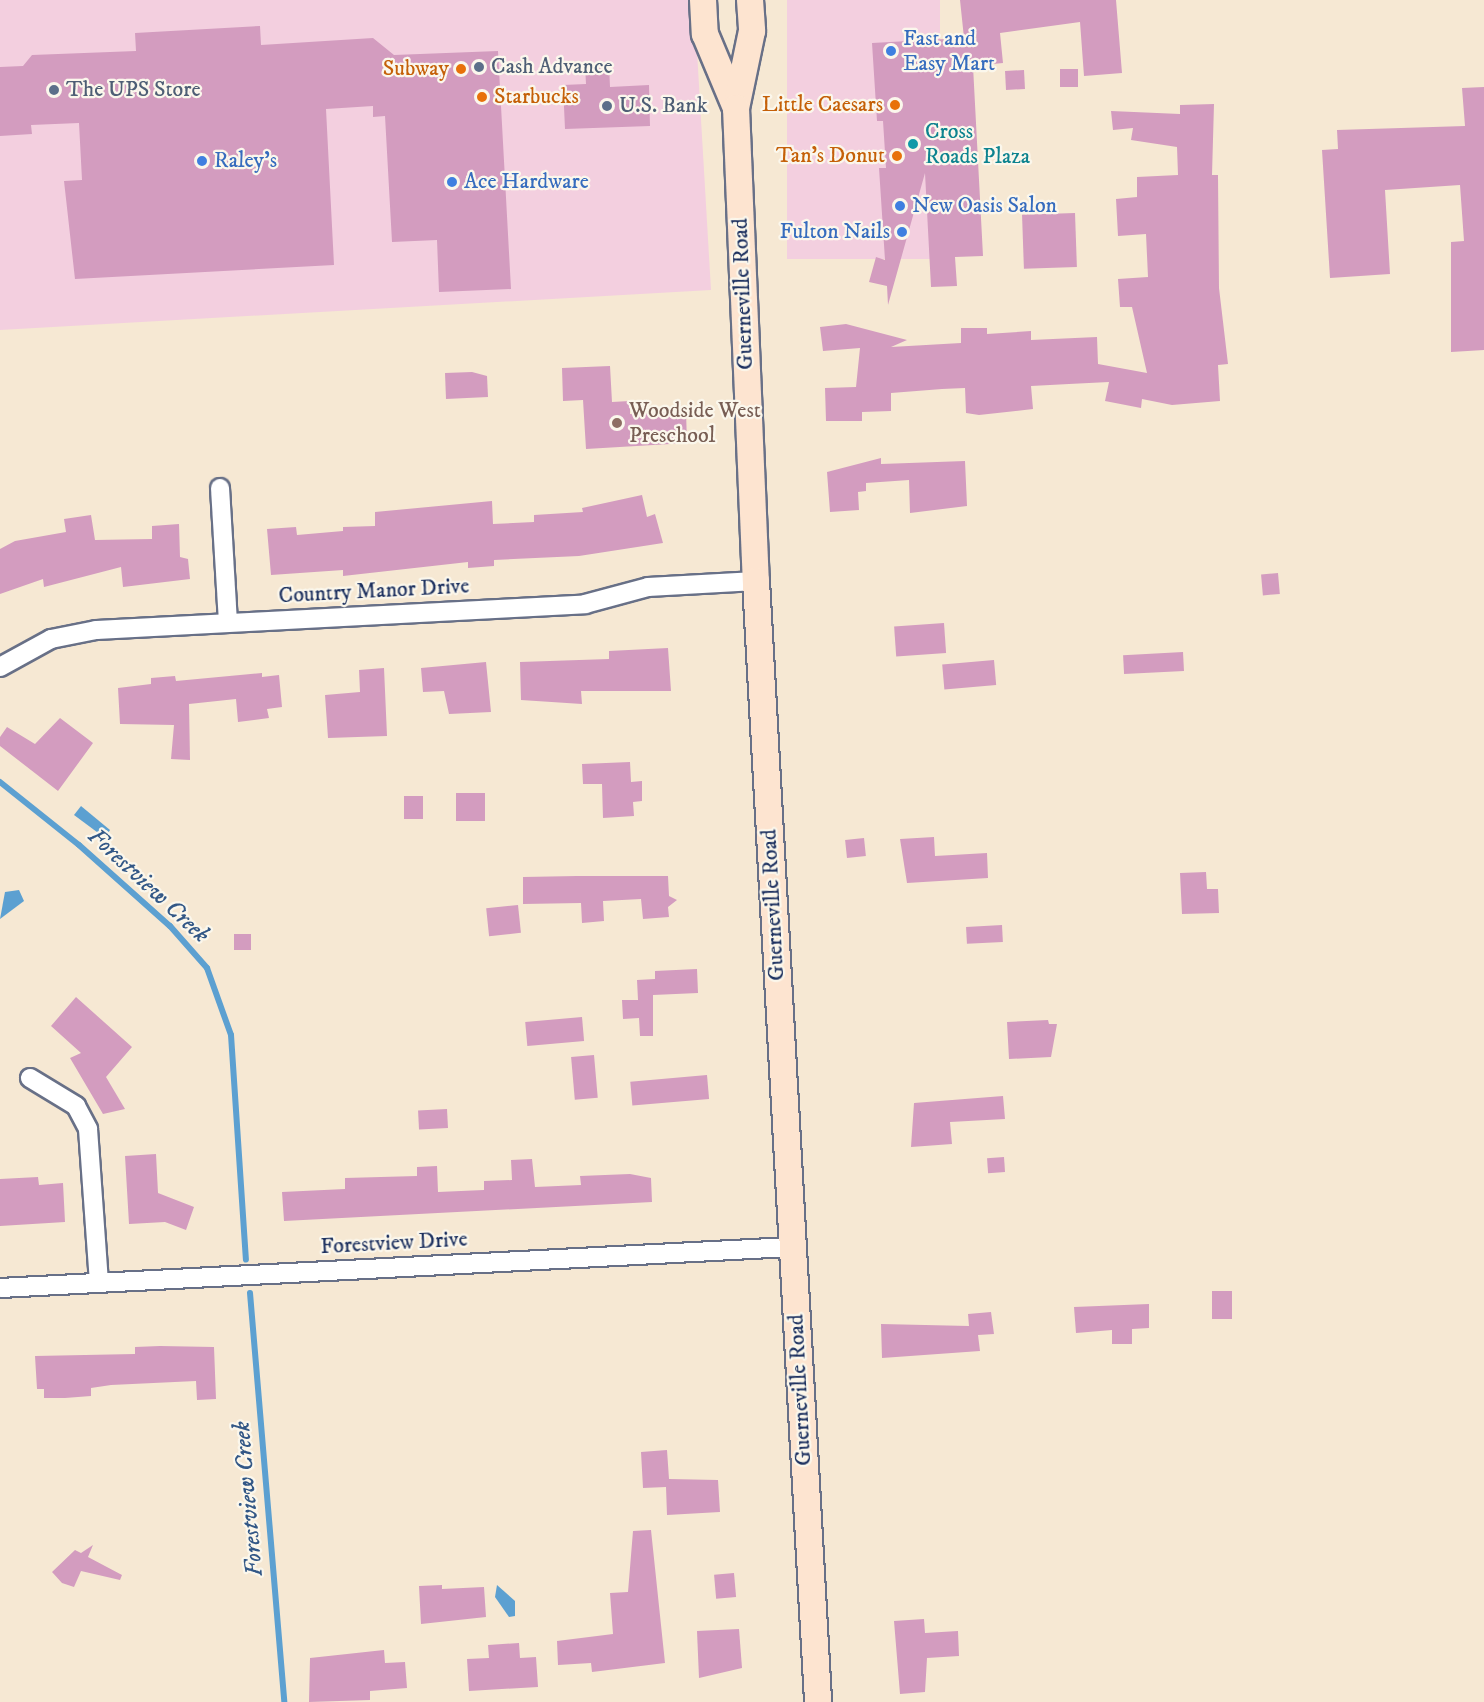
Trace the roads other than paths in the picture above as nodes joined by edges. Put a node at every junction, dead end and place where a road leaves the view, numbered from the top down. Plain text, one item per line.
1 (703, 0) edge
2 (750, 0) edge
3 (736, 108) junction
4 (220, 488) dead end
5 (756, 581) junction
6 (228, 622) junction
7 (0, 667) edge
8 (30, 1078) dead end
9 (791, 1247) junction
10 (99, 1283) junction
11 (0, 1288) edge
12 (818, 1702) edge

1 - 3 main road, Guerneville Road
2 - 3 main road, Guerneville Road
3 - 5 main road, Guerneville Road
4 - 6 street
5 - 6 street, Country Manor Drive
5 - 9 main road, Guerneville Road
6 - 7 street, Country Manor Drive
8 - 10 street
9 - 10 street, Forestview Drive
9 - 12 main road, Guerneville Road
10 - 11 street, Forestview Drive

